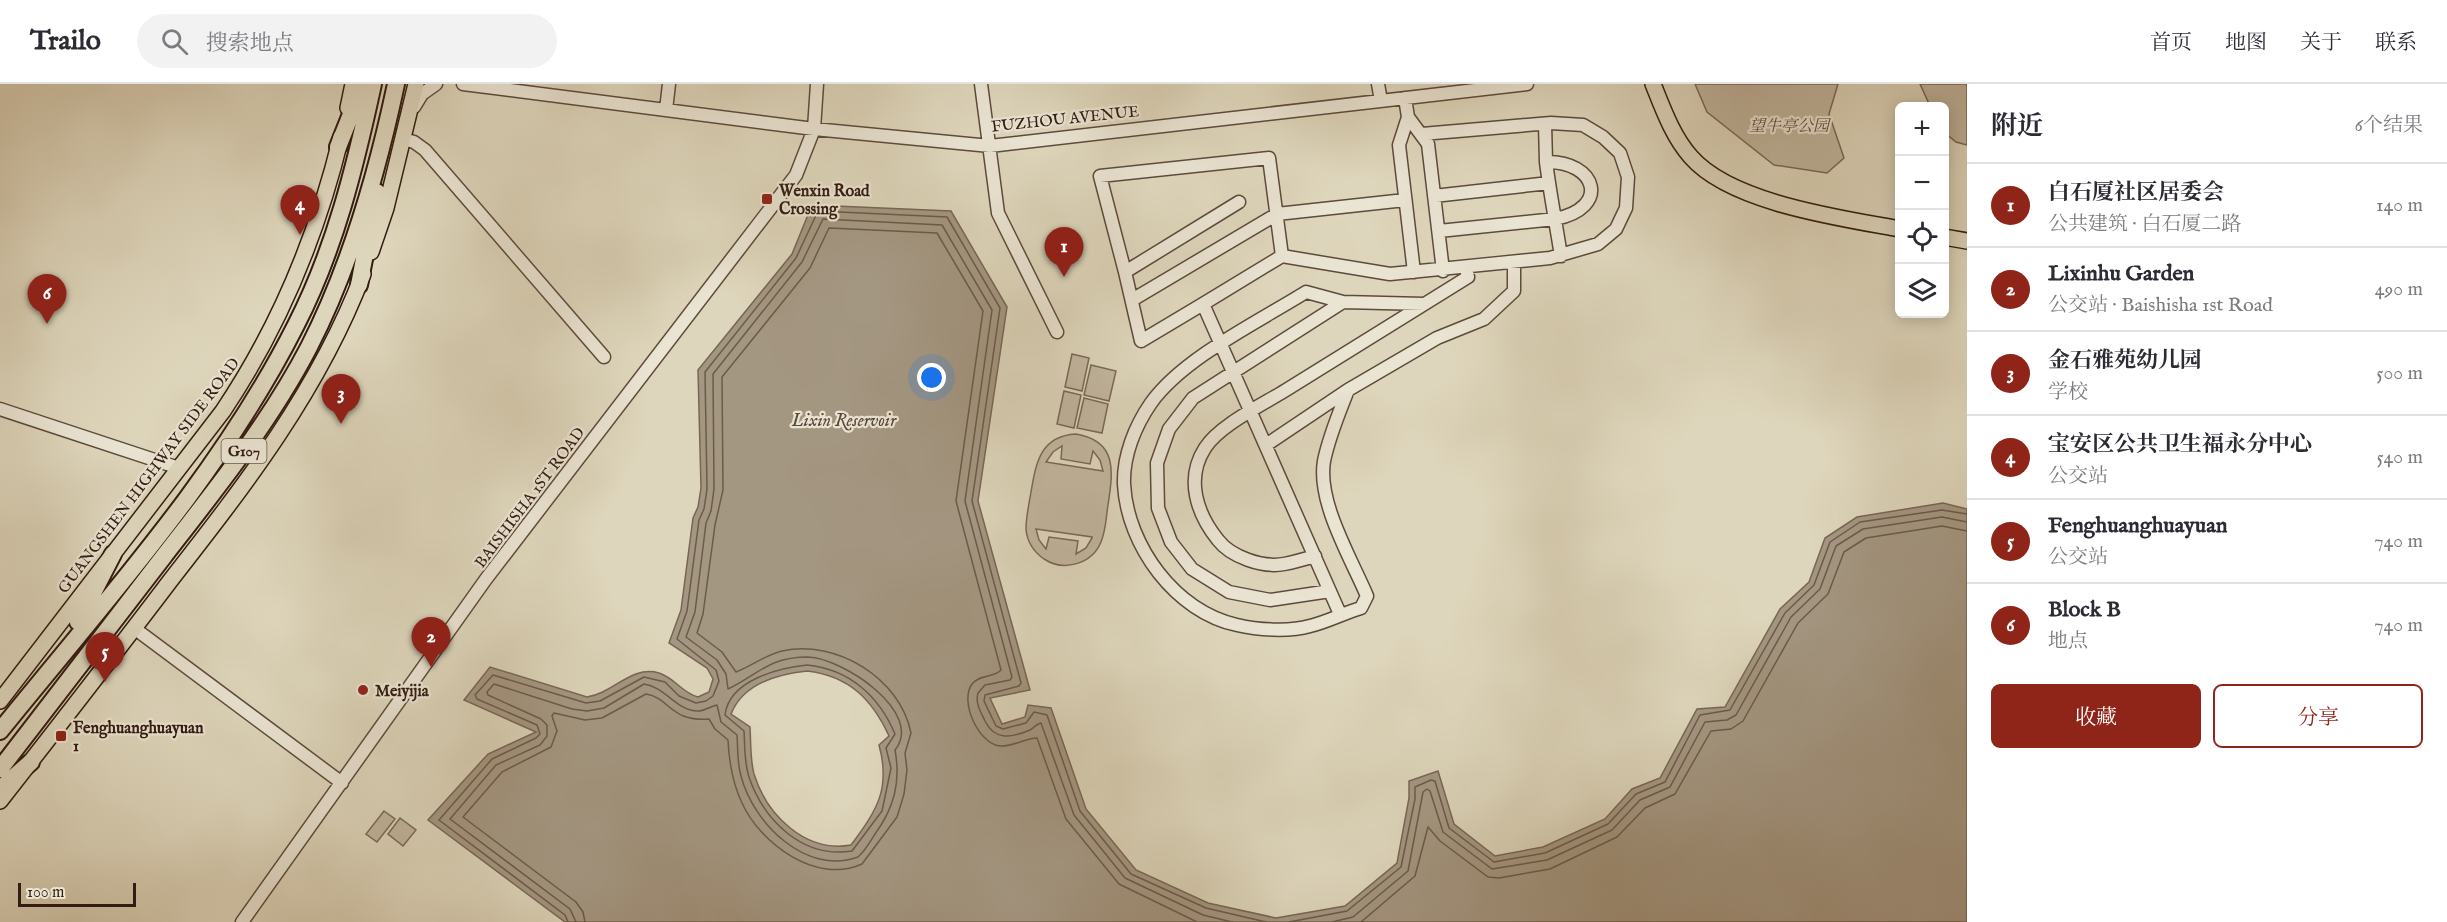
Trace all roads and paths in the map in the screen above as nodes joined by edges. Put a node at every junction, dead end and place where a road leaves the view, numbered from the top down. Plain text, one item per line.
1 (353, 84) edge
2 (363, 84) edge
3 (373, 84) edge
4 (396, 84) edge
5 (416, 84) edge
6 (436, 84) edge
7 (463, 84) edge
8 (669, 84) edge
9 (817, 84) edge
10 (981, 84) edge
11 (1378, 84) edge
12 (1527, 84) edge
13 (1653, 84) edge
14 (1665, 84) edge
15 (1405, 98) junction
16 (1381, 101) junction
17 (666, 110) junction
18 (1408, 117) junction
19 (388, 119) junction
20 (408, 119) junction
21 (1545, 124) junction
22 (814, 129) junction
23 (1422, 134) junction
24 (404, 139) junction
25 (990, 146) junction
26 (338, 147) junction
27 (1546, 162) junction
28 (1549, 183) junction
29 (1434, 196) junction
30 (1405, 200) junction
31 (1239, 202) dead end
32 (1277, 214) junction
33 (1555, 219) junction
34 (1895, 219) edge
35 (1895, 228) edge
36 (1949, 229) edge
37 (1439, 231) junction
38 (1967, 232) edge
39 (1949, 238) edge
40 (1967, 241) edge
41 (1282, 256) junction
42 (1561, 256) junction
43 (1514, 262) junction
44 (1466, 268) junction
45 (1443, 271) junction
46 (1125, 272) junction
47 (1414, 272) junction
48 (359, 285) junction
49 (1132, 300) junction
50 (1343, 303) junction
51 (1203, 304) junction
52 (1424, 304) junction
53 (1057, 332) dead end
54 (1221, 345) junction
55 (604, 357) dead end
56 (1233, 372) junction
57 (1348, 390) junction
58 (0, 409) edge
59 (1251, 412) junction
60 (1266, 445) junction
61 (179, 468) junction
62 (113, 554) junction
63 (1315, 556) junction
64 (1330, 591) junction
65 (1340, 614) junction
66 (134, 628) junction
67 (60, 657) junction
68 (0, 701) edge
69 (0, 731) edge
70 (31, 762) junction
71 (0, 769) edge
72 (342, 783) junction
73 (0, 789) edge
74 (0, 801) edge
75 (242, 922) edge

1 - 26 main road, GUANGSHEN HIGHWAY SIDE ROAD
2 - 26 highway
3 - 67 highway, G107
4 - 19 highway, G107
5 - 20 main road
6 - 20 street
7 - 17 street, FUZHOU AVENUE
8 - 17 street
9 - 22 street, BAISHISHA 1ST ROAD
10 - 25 street
11 - 16 street
12 - 15 street, FUZHOU AVENUE
13 - 35 main road
14 - 34 main road
15 - 16 street, FUZHOU AVENUE
15 - 18 street
16 - 25 street, FUZHOU AVENUE
17 - 22 street, FUZHOU AVENUE
18 - 23 street
18 - 30 street
19 - 48 highway
19 - 71 highway, G107
20 - 24 main road
21 - 23 street
21 - 27 street
21 - 42 street
22 - 25 street, FUZHOU AVENUE
22 - 72 street, BAISHISHA 1ST ROAD
23 - 29 street
24 - 48 main road
24 - 55 street
25 - 53 street
26 - 61 main road, GUANGSHEN HIGHWAY SIDE ROAD
27 - 28 street
27 - 33 street
28 - 29 street
28 - 33 street
29 - 37 street
30 - 32 street
30 - 47 street
31 - 46 street
32 - 41 street
32 - 46 street
32 - 49 street
33 - 37 street
33 - 42 street
36 - 38 main road
37 - 45 street
39 - 40 main road
41 - 47 street
41 - 51 street
42 - 43 street
43 - 44 street
43 - 57 street
44 - 45 street
44 - 52 street
45 - 47 street
46 - 49 street
48 - 66 main road
49 - 51 street
50 - 52 street
50 - 54 street
50 - 56 street
51 - 54 street
52 - 59 street
54 - 56 street
54 - 65 street
56 - 59 street
56 - 64 street
57 - 60 street
57 - 65 street
58 - 61 street
59 - 60 street
59 - 63 street
60 - 63 street
61 - 62 main road, GUANGSHEN HIGHWAY SIDE ROAD
62 - 67 highway
62 - 68 main road, GUANGSHEN HIGHWAY SIDE ROAD
63 - 64 street
64 - 65 street
66 - 70 main road
66 - 72 street
67 - 69 highway, G107
70 - 73 highway
70 - 74 main road
72 - 75 street, BAISHISHA 1ST ROAD

